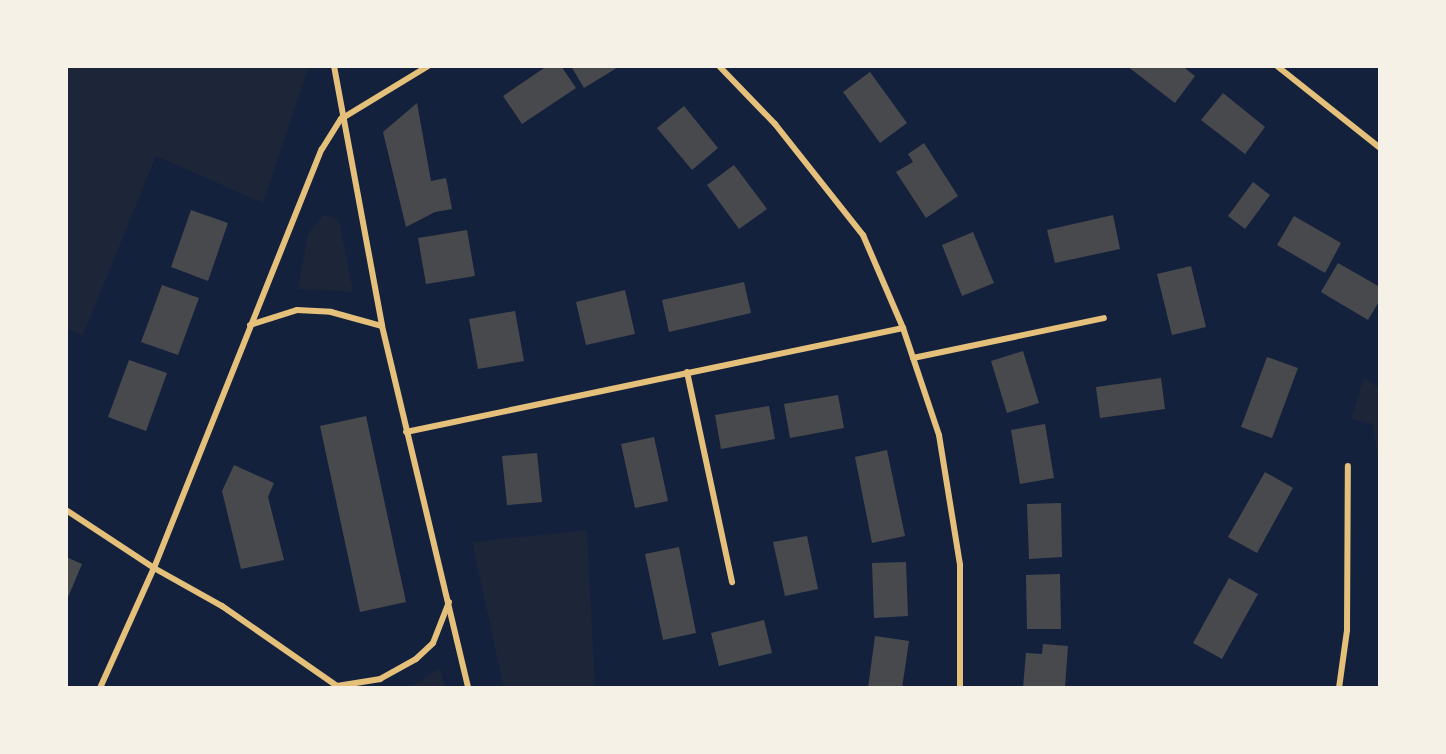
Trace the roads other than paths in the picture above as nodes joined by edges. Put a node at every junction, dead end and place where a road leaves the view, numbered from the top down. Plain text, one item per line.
1 (334, 66) edge
2 (428, 66) edge
3 (719, 66) edge
4 (1277, 66) edge
5 (342, 120) junction
6 (1380, 148) edge
7 (1104, 318) dead end
8 (250, 325) junction
9 (382, 326) junction
10 (903, 328) junction
11 (913, 358) junction
12 (687, 372) junction
13 (406, 432) junction
14 (1348, 466) dead end
15 (66, 510) edge
16 (154, 568) junction
17 (732, 582) dead end
18 (449, 602) junction
19 (338, 687) edge
20 (100, 688) edge
21 (468, 688) edge
22 (960, 688) edge
23 (1339, 688) edge

1 - 5 street
2 - 5 street
3 - 10 street
4 - 6 street
5 - 8 street
5 - 9 street
7 - 11 street
8 - 9 street
8 - 16 street
9 - 13 street
10 - 11 street
10 - 12 street
11 - 22 street
12 - 13 street
12 - 17 street
13 - 18 street
14 - 23 street
15 - 16 street
16 - 19 street
16 - 20 street
18 - 19 street
18 - 21 street

